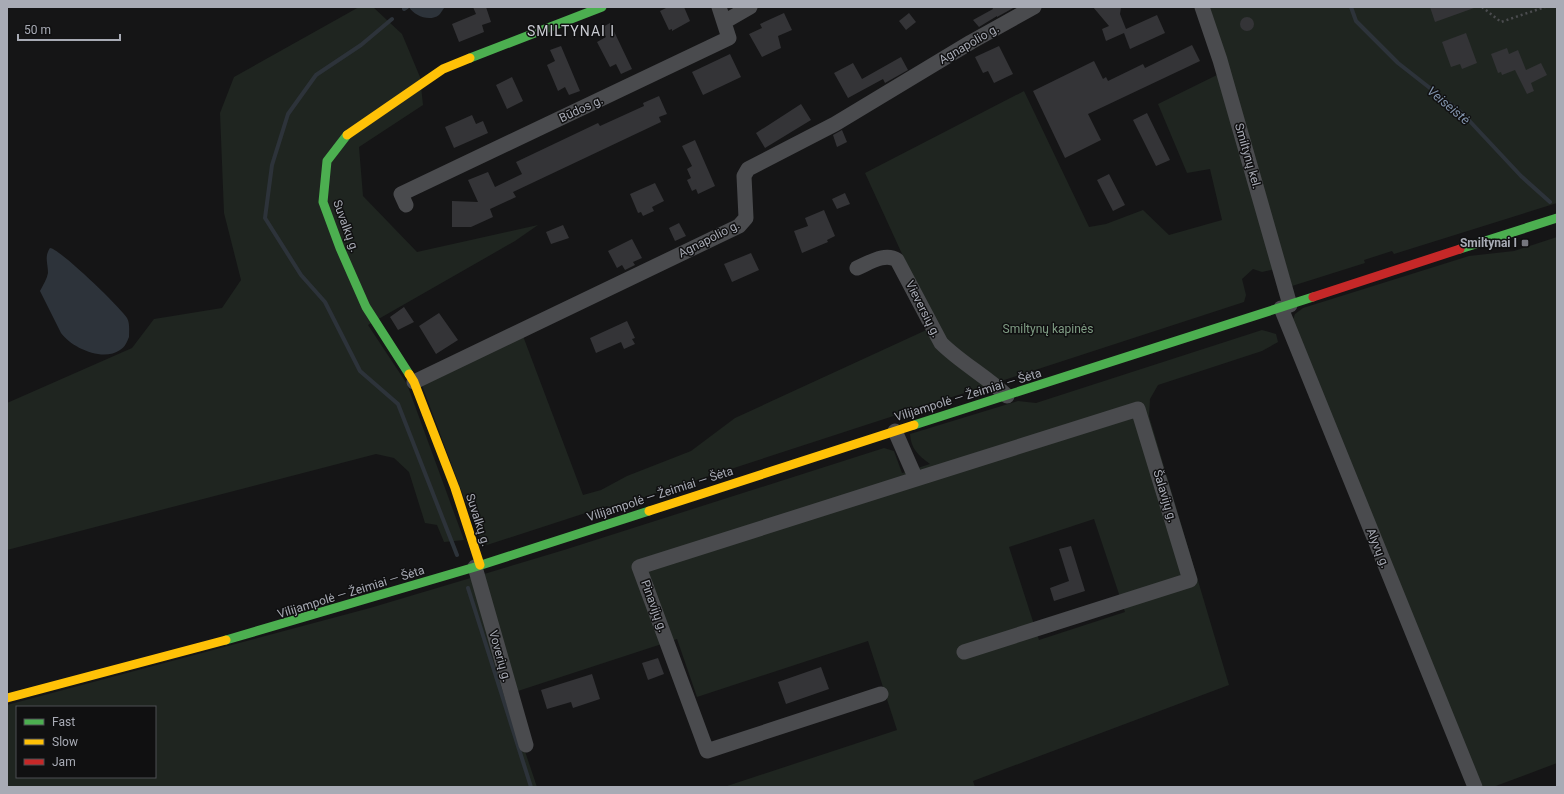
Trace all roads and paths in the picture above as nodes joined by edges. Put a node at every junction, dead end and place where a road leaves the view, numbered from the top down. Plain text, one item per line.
1 (602, 7) edge
2 (718, 7) edge
3 (750, 7) edge
4 (1034, 7) edge
5 (1202, 7) edge
6 (1482, 7) edge
7 (1546, 7) edge
8 (724, 22) junction
9 (406, 205) dead end
10 (1557, 218) edge
11 (857, 268) dead end
12 (1286, 307) junction
13 (414, 382) junction
14 (1007, 396) junction
15 (895, 431) junction
16 (916, 479) junction
17 (477, 566) junction
18 (964, 652) dead end
19 (881, 694) dead end
20 (7, 698) edge
21 (526, 745) dead end
22 (1475, 787) edge

1 - 13 main road, Suvalkų g.
2 - 8 street
3 - 8 street
4 - 13 street, Agnapolio g.
5 - 12 street, Smiltynų kel.
6 - 7 path
8 - 9 street, Būdos g.
10 - 12 main road, Vilijampolė — Žeimiai — Šėta
11 - 14 street, Vieversių g.
12 - 14 main road, Vilijampolė — Žeimiai — Šėta
12 - 22 street, Alyvų g.
13 - 17 main road, Suvalkų g.
14 - 15 main road, Vilijampolė — Žeimiai — Šėta
15 - 16 street
15 - 17 main road, Vilijampolė — Žeimiai — Šėta
16 - 18 street, Šalavijų g.
16 - 19 street, Pinavijų g.
17 - 20 main road, Vilijampolė — Žeimiai — Šėta
17 - 21 street, Voverių g.

